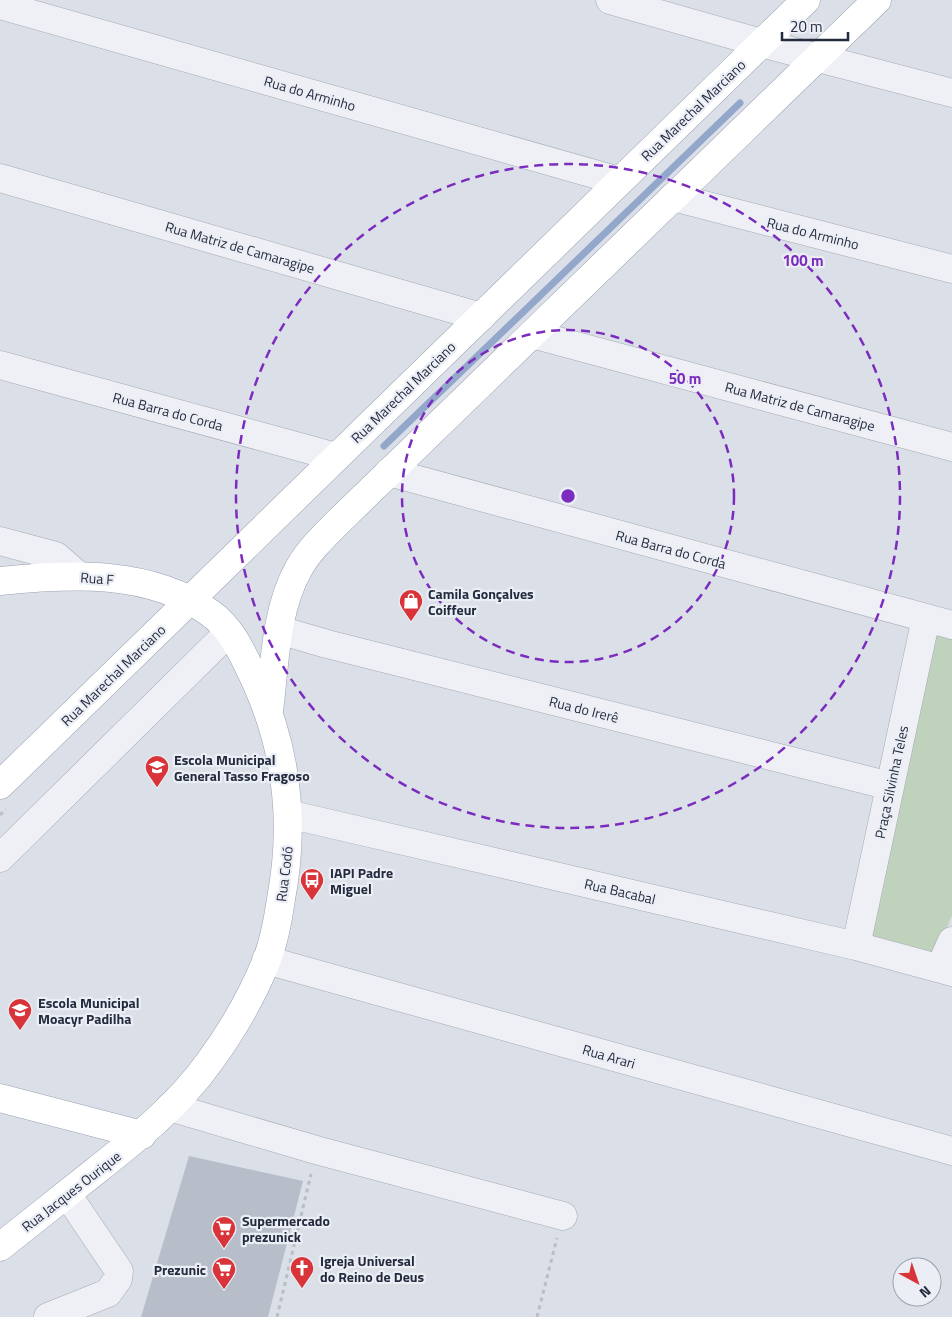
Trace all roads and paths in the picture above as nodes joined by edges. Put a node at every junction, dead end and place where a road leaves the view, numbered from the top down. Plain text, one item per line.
1 (610, 0) edge
2 (806, 0) edge
3 (877, 0) edge
4 (0, 5) edge
5 (761, 43) junction
6 (818, 57) junction
7 (952, 93) edge
8 (0, 178) edge
9 (619, 181) junction
10 (673, 197) junction
11 (952, 269) edge
12 (480, 317) junction
13 (532, 334) junction
14 (0, 364) edge
15 (952, 447) edge
16 (336, 457) junction
17 (389, 472) junction
18 (0, 541) edge
19 (79, 576) junction
20 (0, 581) edge
21 (190, 600) junction
22 (926, 618) junction
23 (952, 625) edge
24 (279, 630) junction
25 (229, 632) junction
26 (269, 711) junction
27 (0, 785) edge
28 (890, 786) junction
29 (288, 814) junction
30 (0, 858) edge
31 (952, 941) edge
32 (856, 946) junction
33 (266, 960) junction
34 (946, 970) edge
35 (0, 1098) edge
36 (170, 1107) junction
37 (142, 1135) junction
38 (316, 1150) junction
39 (952, 1151) edge
40 (67, 1194) junction
41 (563, 1216) joint
42 (0, 1247) edge
43 (48, 1317) edge
44 (277, 1317) edge
45 (537, 1317) edge

1 - 5 street
2 - 5 main road, Rua Marechal Marciano
3 - 6 main road
4 - 9 street, Rua do Arminho
5 - 6 street
5 - 9 main road, Rua Marechal Marciano
6 - 7 street
6 - 10 main road
8 - 12 street, Rua Matriz de Camaragipe
9 - 12 main road, Rua Marechal Marciano
10 - 11 street, Rua do Arminho
10 - 13 main road
12 - 16 main road, Rua Marechal Marciano
13 - 15 street, Rua Matriz de Camaragipe
13 - 17 main road
14 - 16 street, Rua Barra do Corda
16 - 21 main road, Rua Marechal Marciano
17 - 22 street, Rua Barra do Corda
17 - 24 main road
18 - 19 street
19 - 20 main road, Rua F
19 - 21 main road, Rua F
21 - 25 main road, Rua Codó
21 - 27 main road, Rua Marechal Marciano
22 - 23 street, Rua Barra do Corda
22 - 28 street, Praça Silvinha Teles
24 - 26 main road
24 - 28 street, Rua do Irerê
25 - 26 main road, Rua Codó
25 - 30 street
26 - 29 main road, Rua Codó
28 - 32 street, Praça Silvinha Teles
29 - 32 street, Rua Bacabal
29 - 33 main road, Rua Codó
31 - 34 street
32 - 34 street, Rua Bacabal
33 - 36 main road, Rua Codó
33 - 39 street, Rua Arari
35 - 37 main road
36 - 37 main road, Rua Codó
36 - 38 street
37 - 40 main road, Rua Jacques Ourique
38 - 41 street
38 - 44 path
40 - 42 main road, Rua Jacques Ourique
40 - 43 street
41 - 45 path

